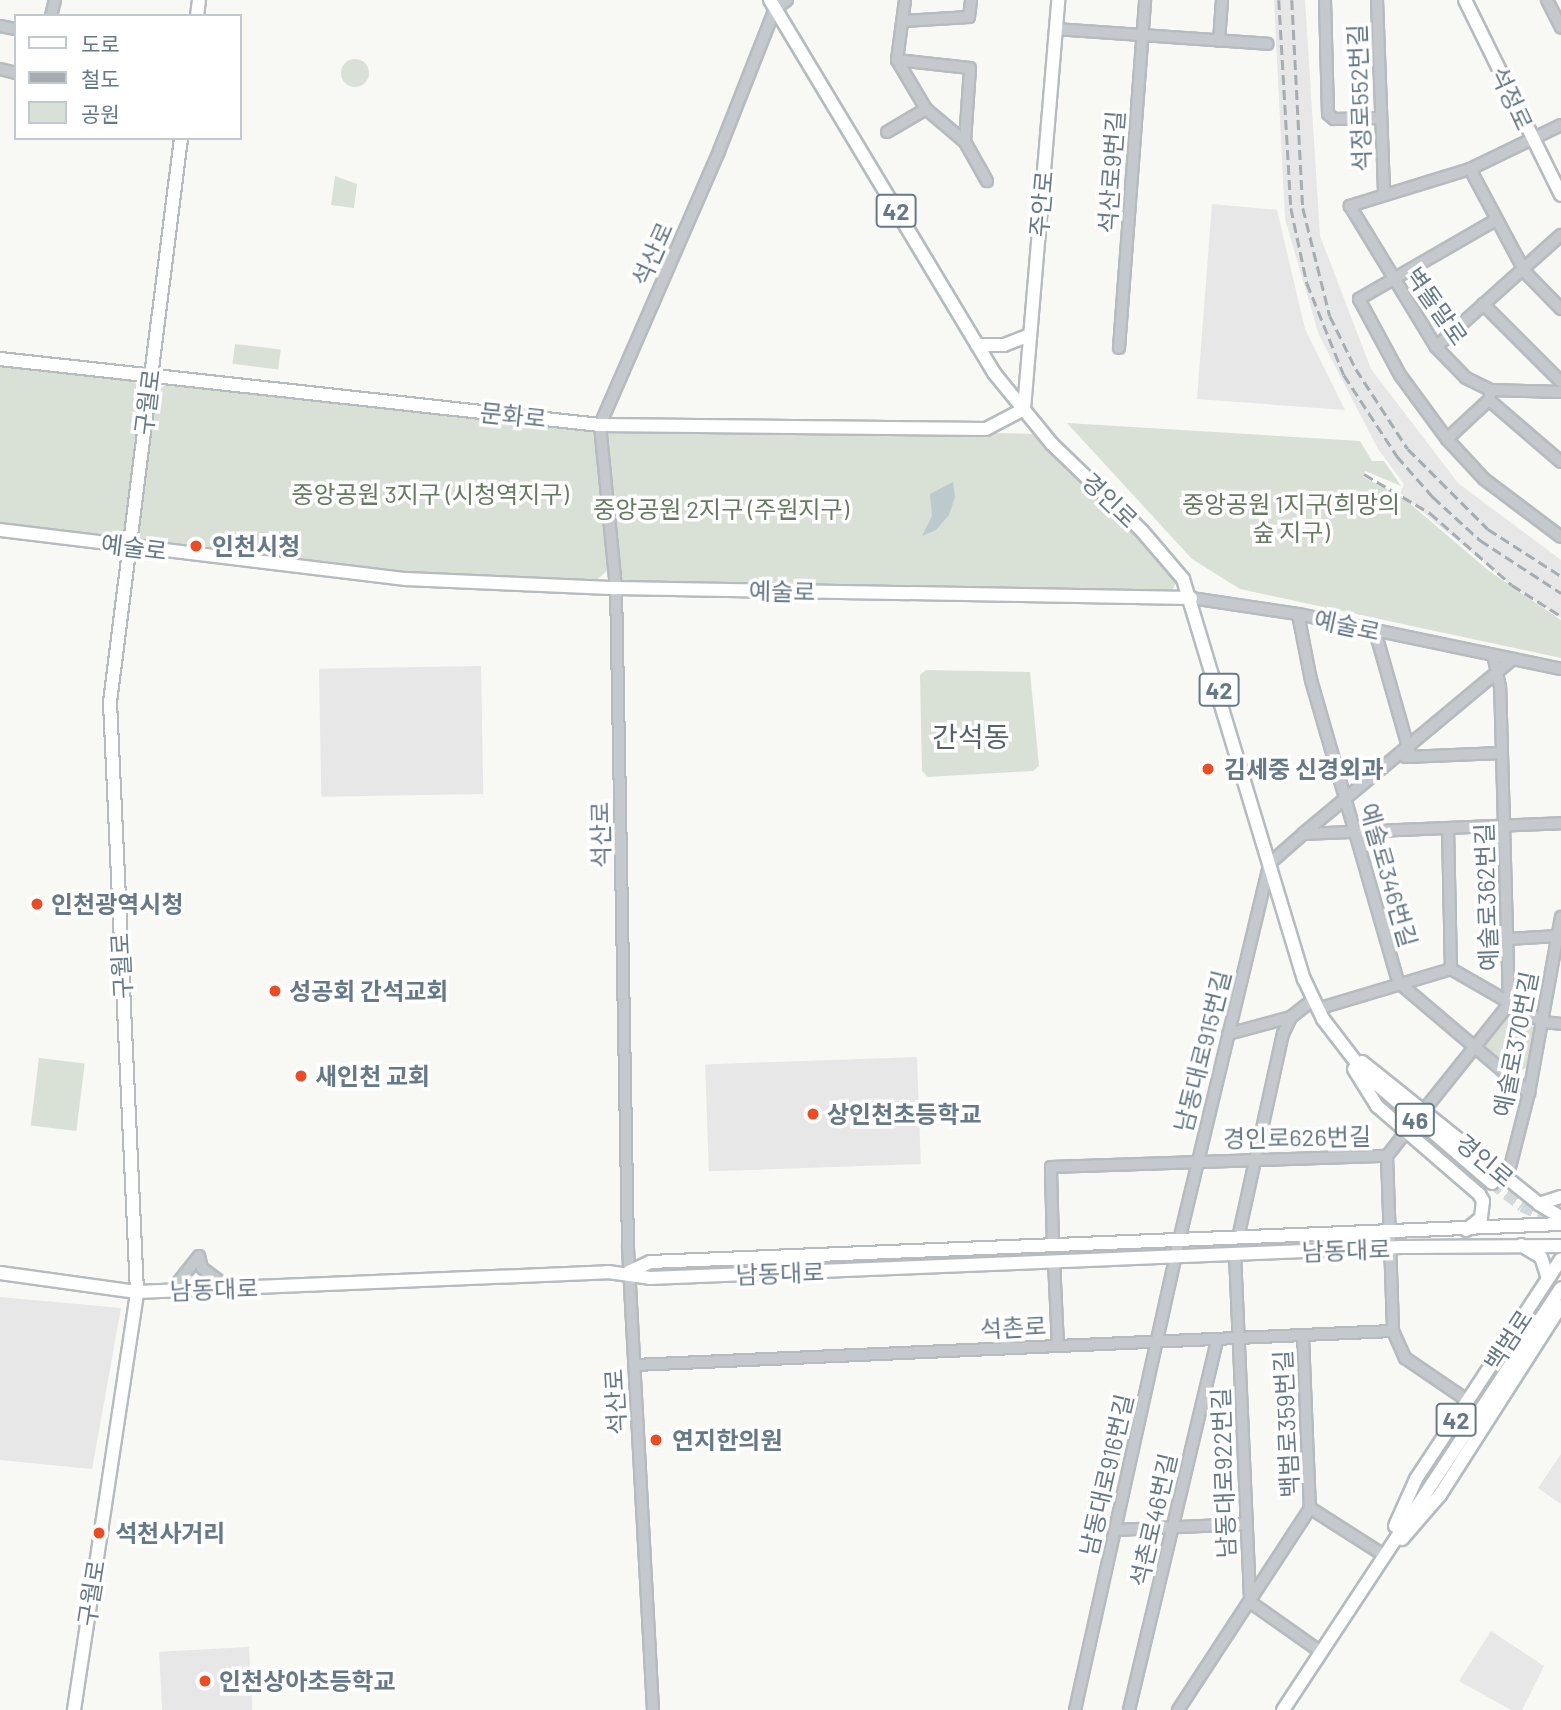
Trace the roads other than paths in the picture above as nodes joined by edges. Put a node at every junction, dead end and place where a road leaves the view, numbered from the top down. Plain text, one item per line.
1 (787, 0) edge
2 (905, 0) edge
3 (971, 0) edge
4 (1058, 0) edge
5 (1146, 0) edge
6 (1222, 0) edge
7 (1325, 0) edge
8 (1377, 0) edge
9 (1465, 0) edge
10 (1547, 0) edge
11 (772, 4) edge
12 (904, 21) junction
13 (1561, 28) edge
14 (1055, 29) junction
15 (1143, 36) junction
16 (1219, 41) junction
17 (1267, 44) dead end
18 (897, 60) junction
19 (926, 109) junction
20 (1381, 118) junction
21 (1561, 125) edge
22 (887, 132) dead end
23 (1531, 139) junction
24 (181, 140) edge
25 (965, 142) junction
26 (1470, 169) junction
27 (987, 181) dead end
28 (1384, 195) junction
29 (1561, 195) edge
30 (1494, 221) junction
31 (1561, 235) edge
32 (1525, 271) junction
33 (1391, 279) junction
34 (1483, 304) junction
35 (1561, 309) edge
36 (1030, 335) junction
37 (977, 345) junction
38 (1119, 348) dead end
39 (1436, 348) junction
40 (0, 359) edge
41 (150, 376) junction
42 (1561, 382) edge
43 (1561, 392) edge
44 (1490, 395) junction
45 (1024, 409) junction
46 (600, 425) junction
47 (1447, 439) junction
48 (1561, 462) edge
49 (0, 530) edge
50 (1561, 537) edge
51 (129, 547) junction
52 (616, 589) junction
53 (1191, 598) junction
54 (1298, 614) junction
55 (1375, 631) junction
56 (1493, 655) junction
57 (1513, 659) junction
58 (1561, 669) edge
59 (1497, 674) junction
60 (1409, 752) junction
61 (1502, 753) junction
62 (1345, 800) junction
63 (1561, 823) edge
64 (1505, 824) junction
65 (1448, 828) junction
66 (1354, 831) junction
67 (1303, 834) junction
68 (1270, 863) junction
69 (1561, 916) edge
70 (1557, 936) junction
71 (1508, 939) junction
72 (1451, 969) junction
73 (1400, 985) junction
74 (1509, 1004) junction
75 (1315, 1005) junction
76 (1291, 1017) junction
77 (1543, 1022) junction
78 (1561, 1024) edge
79 (1228, 1034) junction
80 (1474, 1048) junction
81 (1344, 1050) junction
82 (1529, 1093) junction
83 (1425, 1109) junction
84 (1406, 1132) junction
85 (1387, 1156) junction
86 (1256, 1159) junction
87 (1198, 1161) junction
88 (1499, 1178) junction
89 (1479, 1194) junction
90 (1561, 1197) edge
91 (1539, 1204) junction
92 (1561, 1217) edge
93 (1561, 1224) edge
94 (1466, 1230) junction
95 (1389, 1233) junction
96 (1238, 1238) junction
97 (1521, 1245) junction
98 (1053, 1246) junction
99 (1561, 1246) edge
100 (1177, 1248) junction
101 (1389, 1248) junction
102 (1235, 1254) junction
103 (1561, 1259) edge
104 (1054, 1261) junction
105 (629, 1272) junction
106 (0, 1273) edge
107 (1548, 1278) junction
108 (1561, 1287) edge
109 (229, 1288) junction
110 (172, 1290) junction
111 (136, 1292) junction
112 (1561, 1306) edge
113 (1393, 1331) junction
114 (1303, 1337) junction
115 (1217, 1339) junction
116 (1239, 1339) junction
117 (1157, 1342) junction
118 (1058, 1346) junction
119 (635, 1365) junction
120 (1468, 1401) junction
121 (1310, 1508) junction
122 (1246, 1524) junction
123 (1172, 1527) junction
124 (1115, 1530) junction
125 (1382, 1554) junction
126 (1376, 1568) junction
127 (1250, 1602) junction
128 (1321, 1652) junction
129 (74, 1710) edge
130 (653, 1710) edge
131 (1075, 1710) edge
132 (1129, 1710) edge
133 (1178, 1710) edge
134 (1283, 1710) edge

1 - 11 street
2 - 12 street
3 - 12 street
4 - 14 main road, 주안로
5 - 15 street, 석산로9번길
6 - 16 street
7 - 20 street, 석정로552번길
8 - 20 street, 석정로552번길
9 - 23 main road, 석정로
10 - 13 street
11 - 37 main road, 경인로 / 42
11 - 46 street, 석산로
12 - 18 street
14 - 15 street
14 - 36 main road, 주안로
15 - 16 street
15 - 38 street, 석산로9번길
16 - 17 street
18 - 19 street
18 - 25 street
19 - 22 street
19 - 25 street
20 - 28 street, 석정로552번길
21 - 23 street
23 - 26 street
23 - 29 main road, 석정로
24 - 41 main road, 구월로
25 - 27 street
26 - 28 street
26 - 30 street
28 - 33 street, 벽돌말로
30 - 32 street
30 - 33 street
31 - 32 street
32 - 34 street
32 - 35 street
33 - 39 street, 벽돌말로
33 - 47 street
34 - 39 street
34 - 42 street
36 - 37 main road
36 - 45 main road, 주안로
37 - 45 main road, 경인로 / 42
39 - 44 street, 벽돌말로
40 - 41 main road, 문화로
41 - 46 main road, 문화로
41 - 51 main road, 구월로
43 - 44 street, 벽돌말로
44 - 47 street
44 - 48 street
45 - 46 main road, 문화로
45 - 53 main road, 경인로 / 42
46 - 52 street, 석산로
47 - 50 street
49 - 51 main road, 예술로
51 - 52 main road, 예술로
51 - 111 main road, 구월로
52 - 53 main road, 예술로
52 - 105 street, 석산로
53 - 54 street, 예술로
53 - 68 main road, 경인로 / 42
54 - 55 street, 예술로
54 - 62 street, 예술로346번길
55 - 56 street, 예술로
55 - 60 street
56 - 57 street, 예술로
56 - 59 street, 예술로362번길
57 - 58 street, 예술로
57 - 59 street
59 - 60 street
59 - 61 street, 예술로362번길
60 - 61 street
60 - 62 street
61 - 64 street, 예술로362번길
62 - 66 street, 예술로346번길
62 - 67 street
63 - 64 street
64 - 65 street
64 - 71 street, 예술로362번길
65 - 66 street
65 - 72 street
66 - 67 street
66 - 73 street, 예술로346번길
67 - 68 street
68 - 75 main road, 경인로 / 42
68 - 79 street, 남동대로915번길
69 - 70 street, 예술로370번길
70 - 71 street
70 - 77 street, 예술로370번길
71 - 74 street, 예술로362번길
72 - 73 street
72 - 74 street
73 - 75 street
73 - 80 street, 예술로346번길
74 - 77 street
74 - 80 street, 예술로362번길
75 - 76 street
75 - 81 main road, 경인로 / 42
76 - 79 street
76 - 86 street
77 - 78 street
77 - 82 street, 예술로370번길
79 - 87 street, 남동대로915번길
80 - 82 street, 예술로346번길
80 - 83 street, 예술로362번길
81 - 83 main road, 경인로 / 42
81 - 84 main road, 경인로 / 42
81 - 88 main road, 경인로 / 46
82 - 88 street, 예술로370번길
83 - 88 main road, 경인로 / 42
84 - 85 street, 경인로626번길
84 - 89 main road, 경인로 / 42
85 - 86 street, 경인로626번길
85 - 95 street
86 - 87 street, 경인로626번길
86 - 96 street
87 - 98 street, 경인로626번길
87 - 100 street, 남동대로915번길
88 - 89 main road
88 - 91 main road, 경인로 / 42
89 - 94 main road
90 - 91 main road
91 - 92 main road, 경인로 / 42
93 - 94 main road
94 - 95 main road
95 - 96 main road
95 - 101 street
96 - 100 main road
97 - 99 main road, 남동대로
97 - 101 main road, 남동대로
97 - 107 main road
98 - 100 main road
98 - 105 main road
100 - 102 main road, 남동대로
100 - 104 main road, 남동대로
100 - 117 street, 남동대로916번길
101 - 102 main road, 남동대로
101 - 113 street
102 - 116 street, 남동대로922번길
103 - 107 main road, 백범로 / 42
104 - 105 main road, 남동대로
104 - 118 street
105 - 109 main road, 남동대로
105 - 119 street, 석산로
106 - 111 main road, 남동대로
107 - 120 main road, 백범로 / 42
108 - 126 main road, 백범로
109 - 110 main road, 남동대로
109 - 110 street
110 - 111 main road, 남동대로
111 - 129 main road, 구월로
112 - 126 main road, 백범로 / 42
113 - 114 street, 석촌로
113 - 120 street
114 - 116 street, 석촌로
114 - 121 street, 백범로359번길
115 - 116 street, 석촌로
115 - 117 street, 석촌로
115 - 123 street, 석촌로46번길
116 - 122 street, 남동대로922번길
117 - 118 street, 석촌로
117 - 124 street, 남동대로916번길
118 - 119 street, 석촌로
119 - 130 street, 석산로
120 - 125 main road, 백범로 / 42
121 - 125 street, 백범로359번길
121 - 127 street
122 - 123 street
122 - 127 street, 남동대로922번길
123 - 124 street
123 - 132 street, 석촌로46번길
124 - 131 street, 남동대로916번길
125 - 126 main road, 백범로 / 42
126 - 128 main road, 백범로 / 42
127 - 128 street
127 - 133 street
128 - 134 main road, 백범로 / 42

